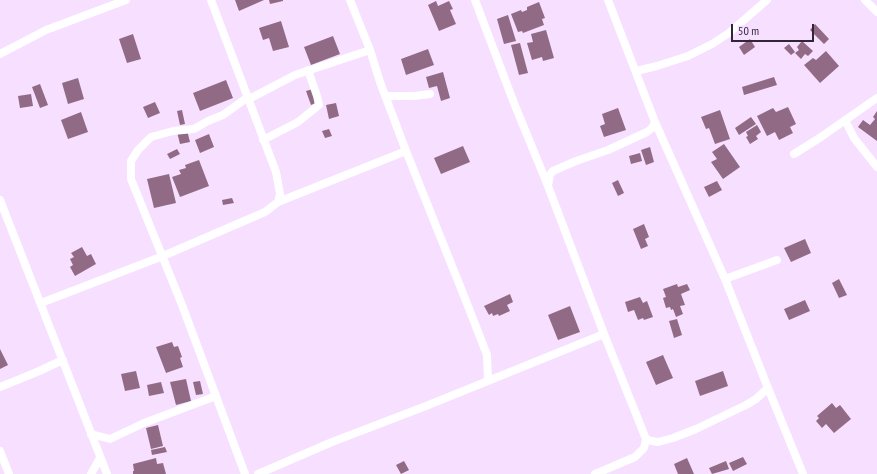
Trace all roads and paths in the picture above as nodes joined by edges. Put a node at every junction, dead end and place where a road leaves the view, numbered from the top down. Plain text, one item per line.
1 (126, 0) edge
2 (211, 0) edge
3 (350, 0) edge
4 (475, 0) edge
5 (608, 0) edge
6 (767, 0) edge
7 (865, 0) edge
8 (877, 12) edge
9 (370, 50) junction
10 (0, 54) edge
11 (308, 70) junction
12 (636, 71) junction
13 (430, 94) dead end
14 (386, 96) junction
15 (249, 98) junction
16 (877, 98) edge
17 (846, 120) junction
18 (655, 122) junction
19 (263, 140) junction
20 (406, 151) junction
21 (794, 154) dead end
22 (877, 167) edge
23 (548, 186) junction
24 (0, 200) edge
25 (278, 202) junction
26 (162, 256) junction
27 (778, 260) dead end
28 (725, 279) junction
29 (40, 303) junction
30 (604, 334) junction
31 (63, 360) junction
32 (488, 380) junction
33 (0, 387) edge
34 (768, 388) junction
35 (216, 396) junction
36 (91, 434) junction
37 (646, 439) junction
38 (0, 451) edge
39 (100, 458) junction
40 (10, 474) edge
41 (92, 474) edge
42 (107, 474) edge
43 (245, 474) edge
44 (258, 474) edge
45 (595, 474) edge
46 (803, 474) edge

1 - 10 street
2 - 15 street
3 - 9 street
4 - 23 street
5 - 12 street
6 - 12 street
7 - 8 street
9 - 11 street
9 - 14 street
11 - 15 street
11 - 19 street
12 - 18 street
13 - 14 street
14 - 20 street
15 - 19 street
15 - 26 street
16 - 17 street
17 - 21 street
17 - 22 street
18 - 23 street
18 - 28 street
19 - 25 street
20 - 25 street
20 - 32 street
23 - 30 street
24 - 29 street
25 - 26 street
26 - 29 street
26 - 35 street
27 - 28 street
28 - 34 street
29 - 31 street
30 - 32 street
30 - 37 street
31 - 33 street
31 - 36 street
32 - 44 street
34 - 37 street
34 - 46 street
35 - 36 street
35 - 43 street
36 - 39 street
37 - 45 street
38 - 40 street
39 - 41 street
39 - 42 street

